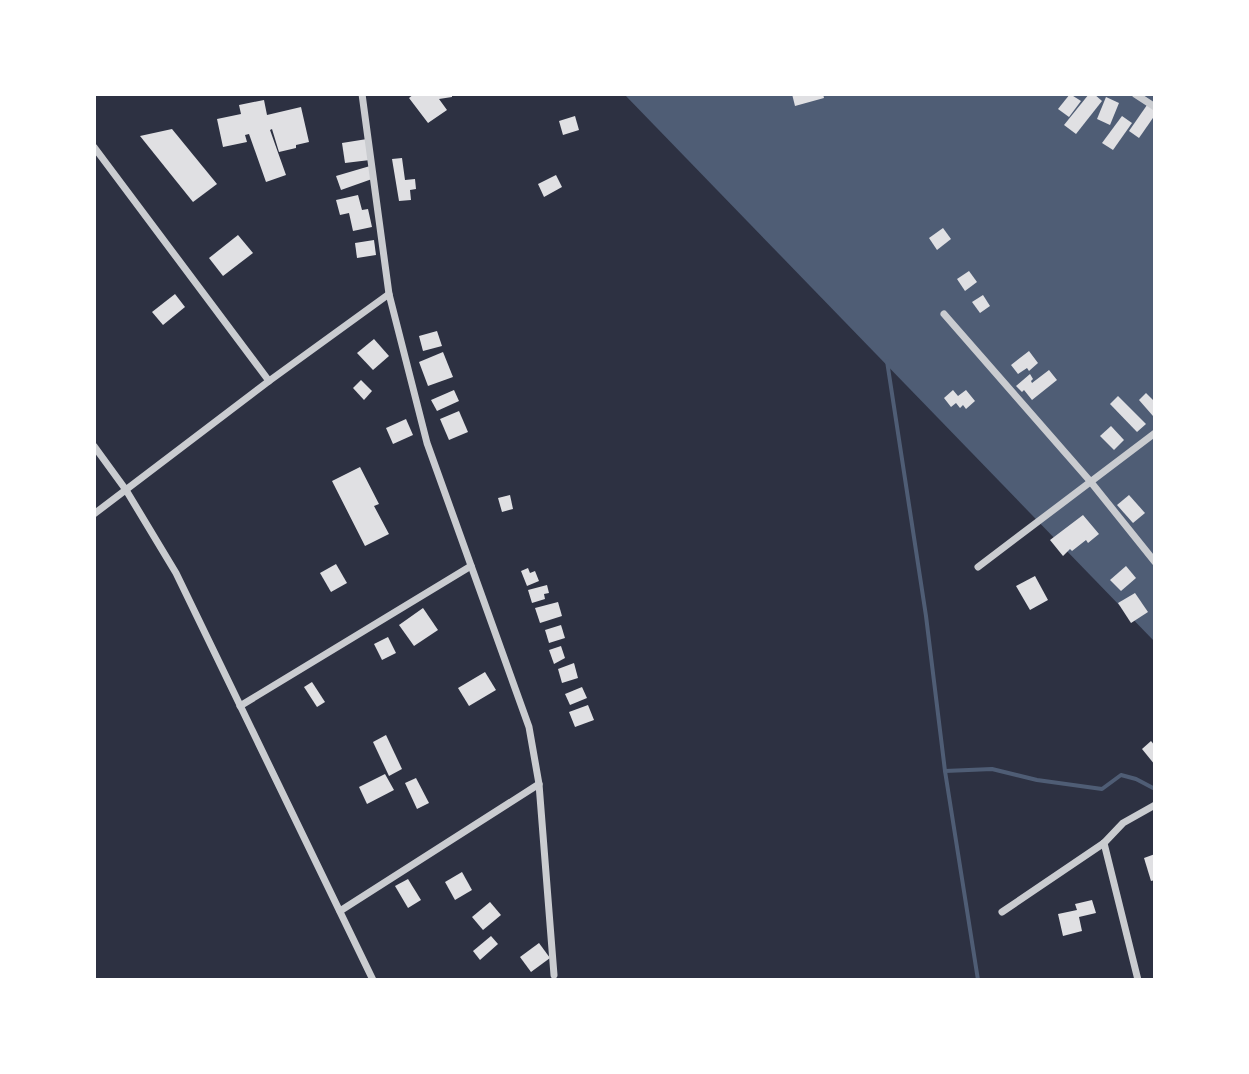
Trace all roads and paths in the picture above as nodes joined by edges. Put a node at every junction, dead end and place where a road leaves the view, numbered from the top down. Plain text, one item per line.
1 (362, 94) edge
2 (1135, 94) edge
3 (1155, 107) edge
4 (94, 147) edge
5 (389, 294) junction
6 (944, 314) dead end
7 (269, 381) junction
8 (1155, 433) edge
9 (94, 446) edge
10 (1090, 481) junction
11 (126, 490) junction
12 (94, 514) edge
13 (1155, 562) edge
14 (471, 566) junction
15 (978, 567) dead end
16 (240, 706) junction
17 (539, 784) junction
18 (1155, 805) edge
19 (1104, 843) junction
20 (340, 911) junction
21 (1002, 912) dead end
22 (554, 975) dead end
23 (373, 980) edge
24 (1138, 980) edge

1 - 5 street
2 - 3 street
4 - 7 street
5 - 7 street
5 - 14 street
6 - 10 street
7 - 11 street
8 - 10 street
9 - 11 street
10 - 13 street
10 - 15 street
11 - 12 street
11 - 16 street
14 - 16 street
14 - 17 street
16 - 20 street
17 - 20 street
17 - 22 street
18 - 19 street
19 - 21 street
19 - 24 street
20 - 23 street

